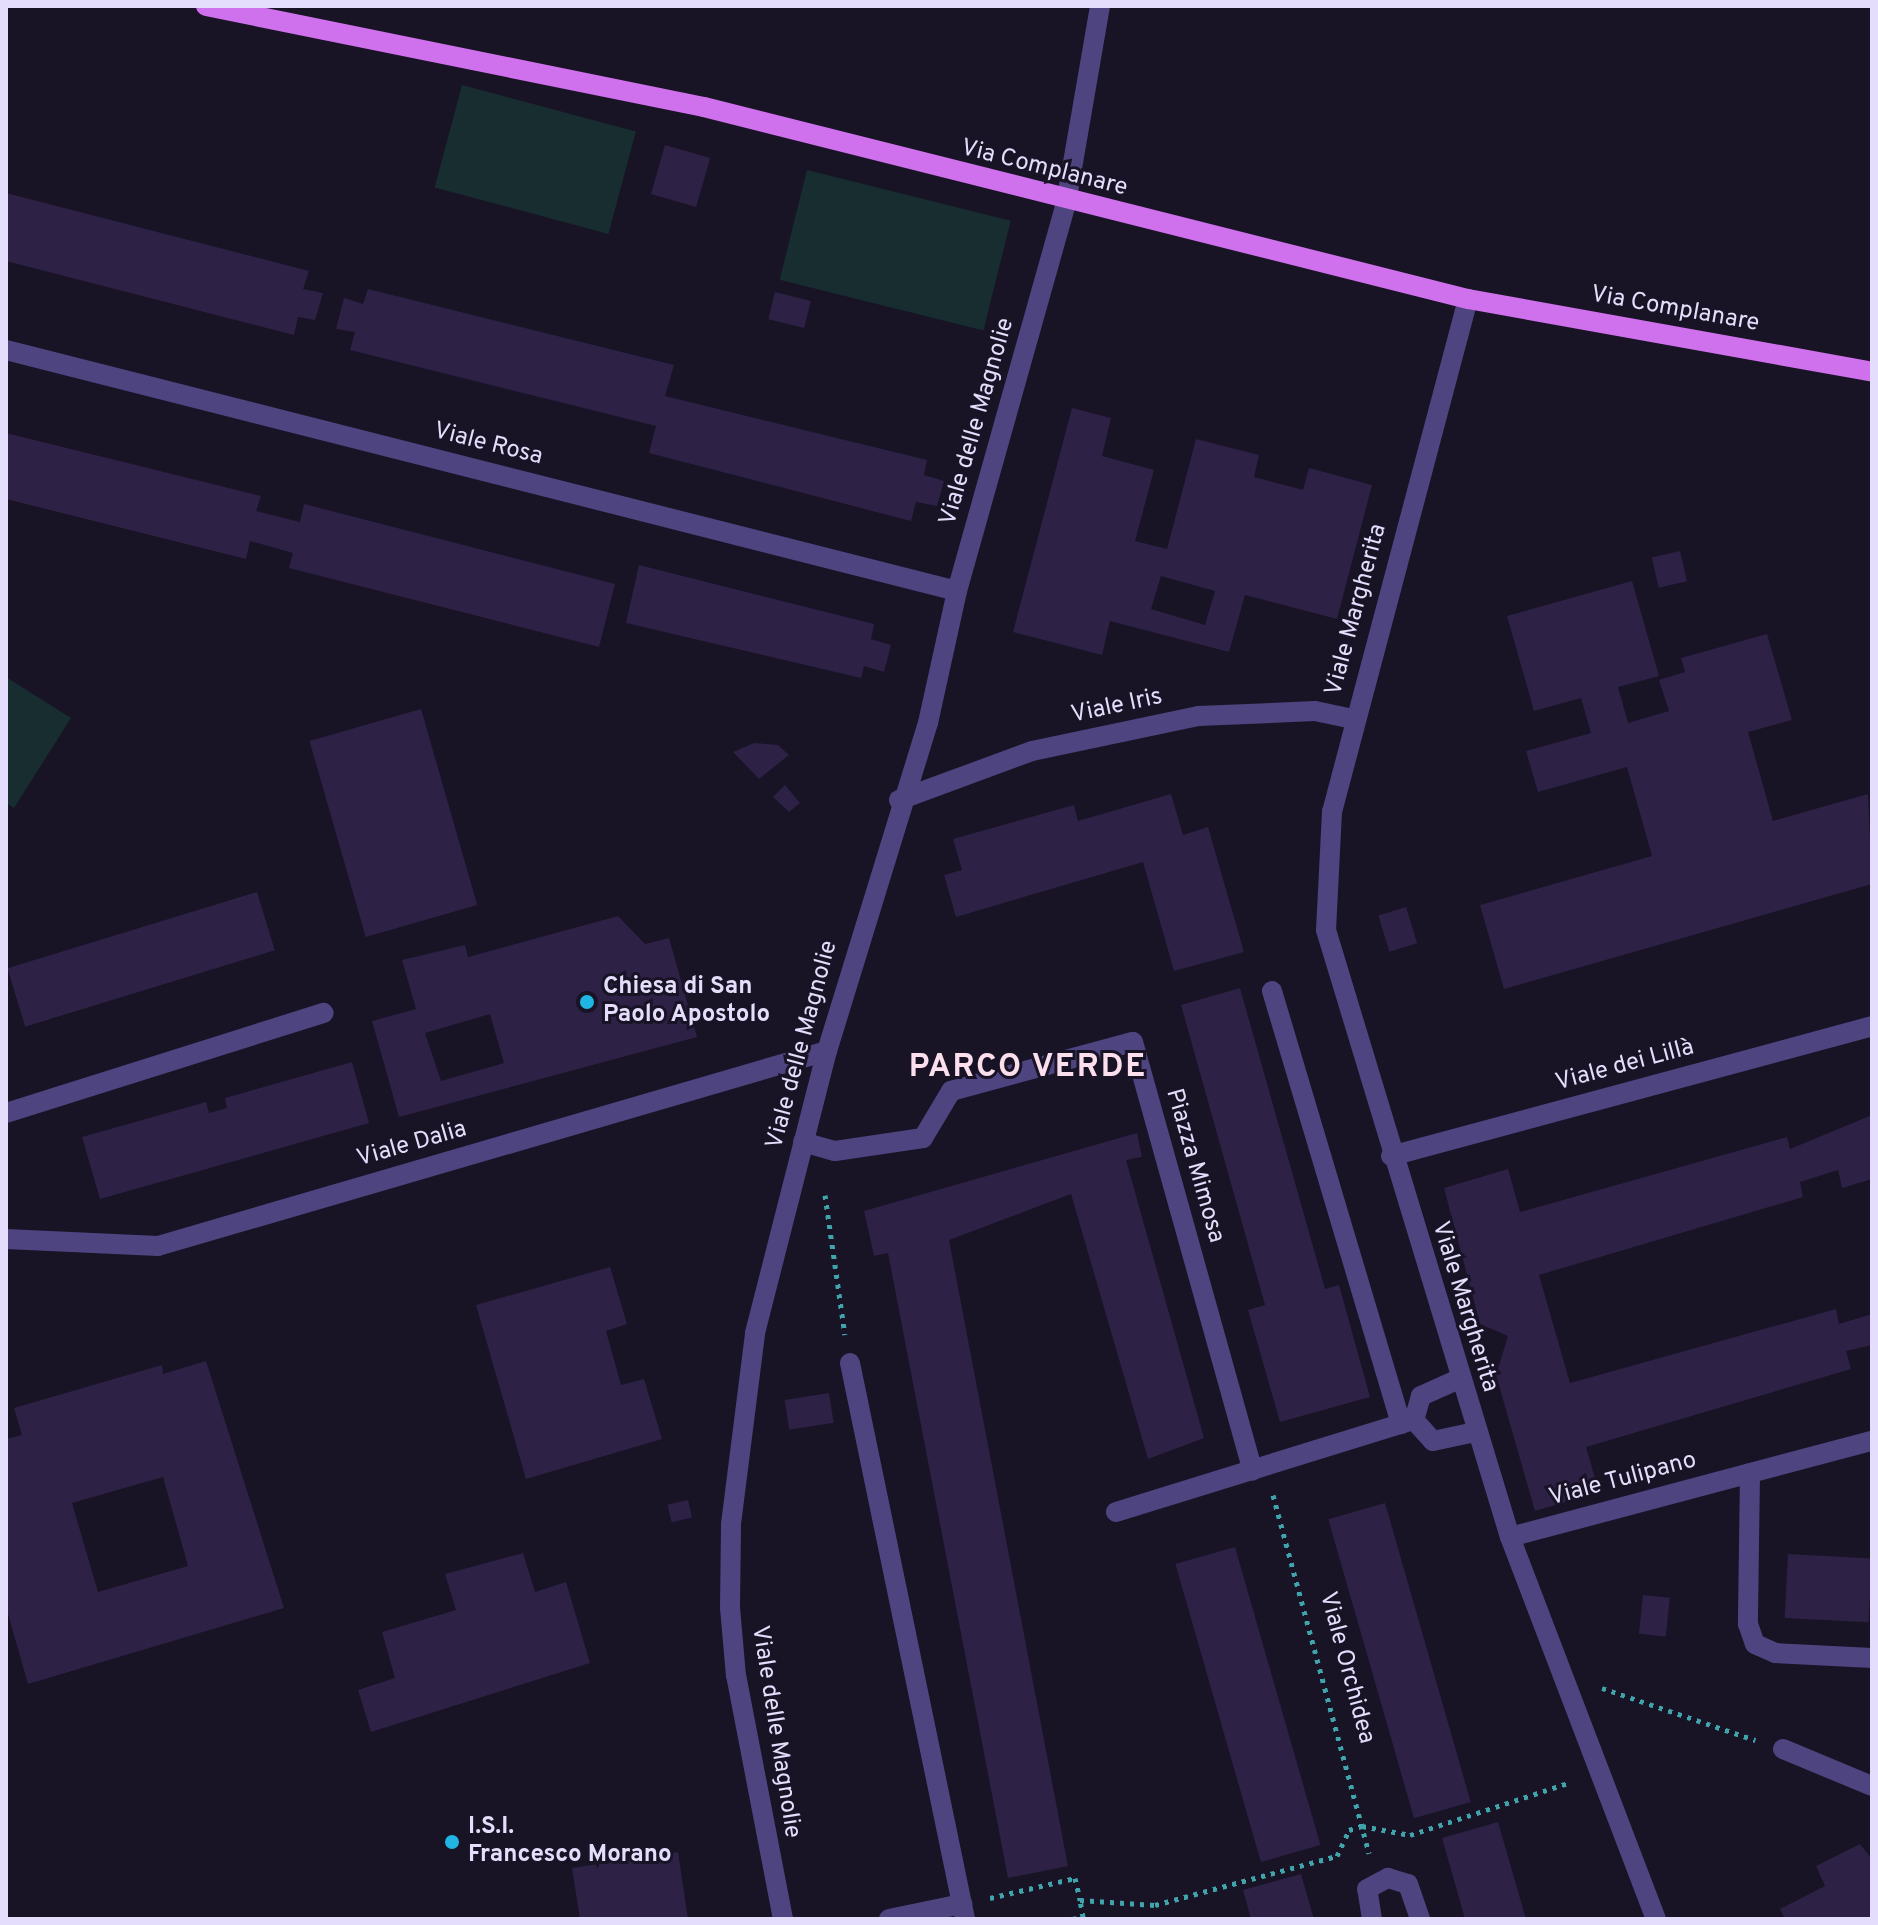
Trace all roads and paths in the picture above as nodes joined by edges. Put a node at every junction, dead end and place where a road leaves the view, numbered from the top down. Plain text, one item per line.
1 (206, 6) edge
2 (1100, 6) edge
3 (1066, 203) junction
4 (1468, 299) junction
5 (6, 350) edge
6 (1872, 372) edge
7 (957, 591) junction
8 (1354, 719) junction
9 (899, 800) junction
10 (1272, 991) dead end
11 (324, 1013) dead end
12 (1872, 1026) edge
13 (827, 1051) junction
14 (6, 1113) edge
15 (803, 1142) junction
16 (835, 1151) junction
17 (1391, 1156) junction
18 (6, 1239) edge
19 (850, 1363) joint
20 (1459, 1379) junction
21 (1408, 1422) junction
22 (1475, 1432) junction
23 (1872, 1441) edge
24 (1260, 1469) junction
25 (1750, 1473) junction
26 (1116, 1512) dead end
27 (1510, 1537) junction
28 (1872, 1658) edge
29 (1564, 1686) junction
30 (1783, 1749) joint
31 (1598, 1774) junction
32 (1872, 1786) edge
33 (1362, 1826) junction
34 (1376, 1881) junction
35 (1080, 1900) junction
36 (964, 1912) edge
37 (783, 1919) edge
38 (889, 1919) edge
39 (1072, 1919) edge
40 (1372, 1919) edge
41 (1420, 1919) edge
42 (1656, 1919) edge

1 - 3 main road, Via Complanare
2 - 3 street, Viale delle Magnolie
3 - 4 main road, Via Complanare
3 - 7 street, Viale delle Magnolie
4 - 6 main road, Via Complanare
4 - 8 street, Viale Margherita
5 - 7 street, Viale Rosa
7 - 9 street, Viale delle Magnolie
8 - 9 street, Viale Iris
8 - 17 street, Viale Margherita
9 - 13 street, Viale delle Magnolie
10 - 21 street
11 - 14 street
12 - 17 street, Viale dei Lillà
13 - 15 street, Viale delle Magnolie
13 - 18 street, Viale Dalia
15 - 16 street, Piazza Mimosa
15 - 37 street, Viale delle Magnolie
16 - 19 path
16 - 24 street, Piazza Mimosa
17 - 20 street, Viale Margherita
19 - 36 street
20 - 21 street
20 - 22 street, Viale Margherita
21 - 22 street
21 - 24 street
22 - 27 street, Viale Margherita
23 - 25 street, Viale Tulipano
24 - 26 street
24 - 33 path, Viale Orchidea
25 - 27 street, Viale Tulipano
25 - 28 street
27 - 29 street, Viale Margherita
29 - 30 path
29 - 31 street, Viale Margherita
30 - 32 street
31 - 33 path
31 - 42 street, Viale Margherita
33 - 34 path, Viale Orchidea
33 - 35 path
34 - 40 street
34 - 41 street
35 - 36 path
35 - 39 path
36 - 38 street

